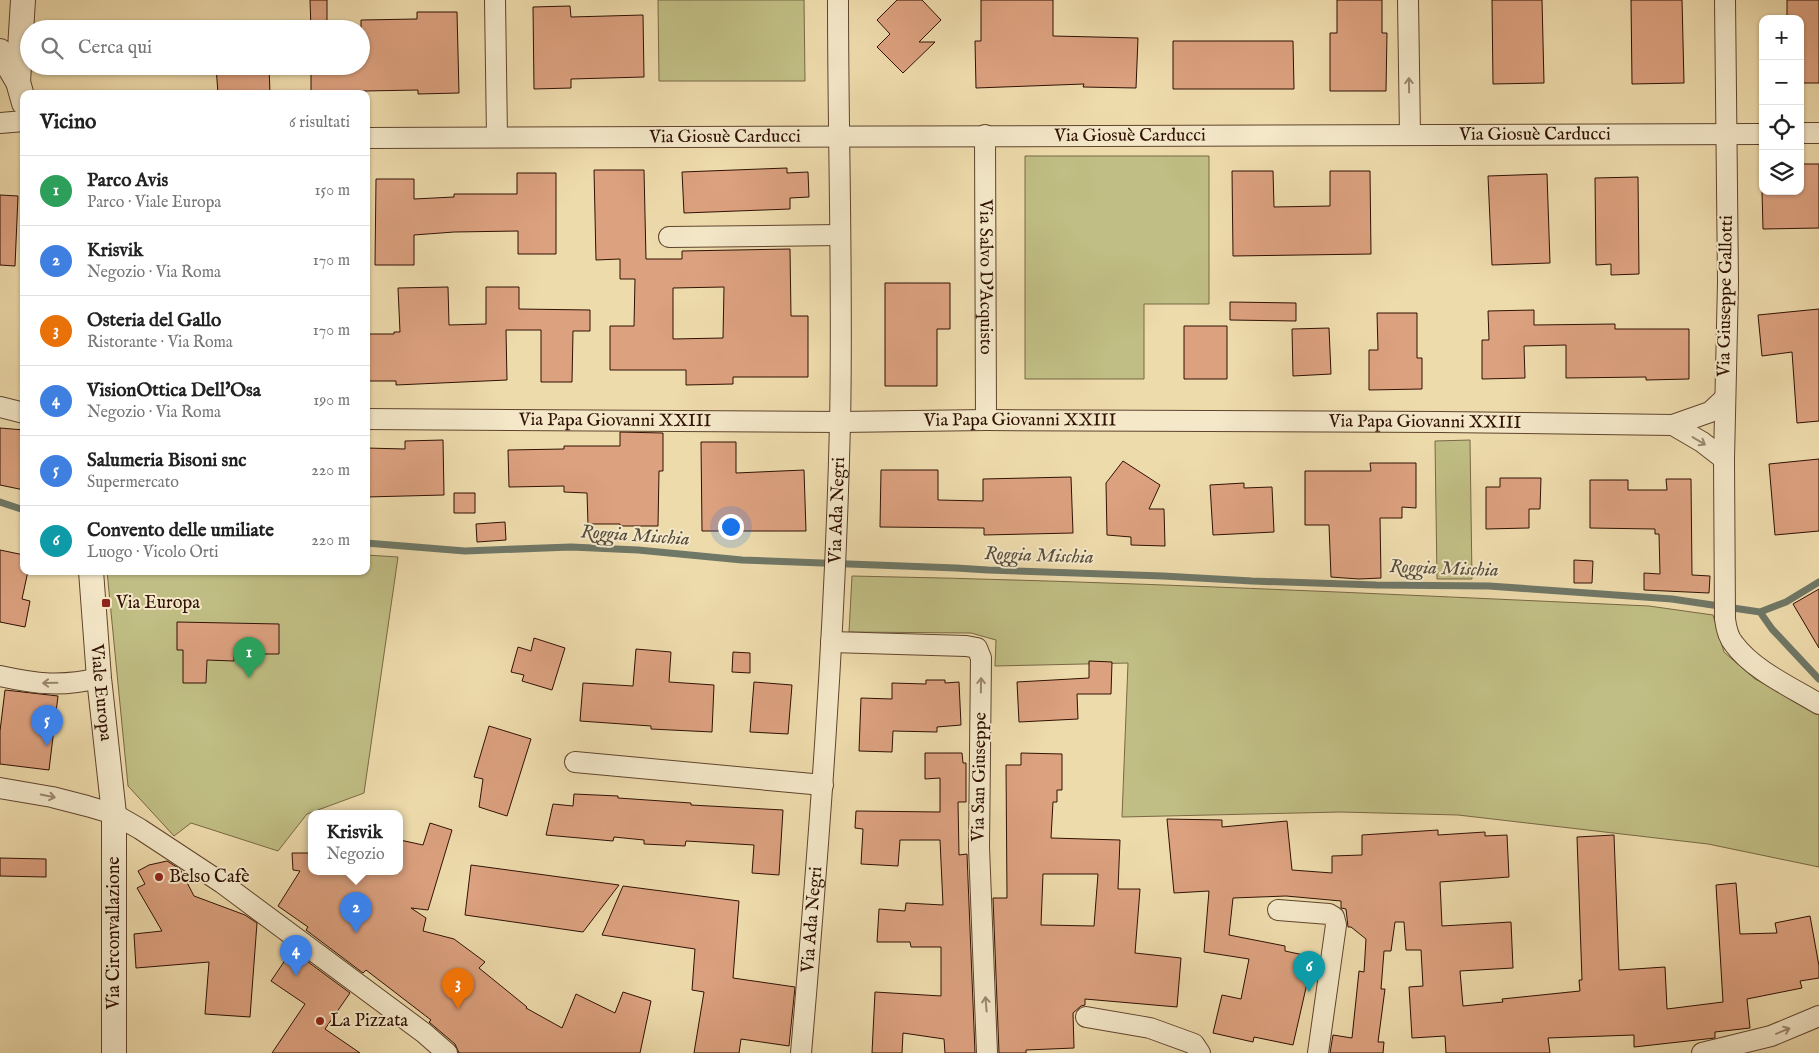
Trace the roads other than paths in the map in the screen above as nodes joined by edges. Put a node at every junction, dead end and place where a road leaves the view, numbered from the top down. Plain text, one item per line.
1 (23, 0) edge
2 (495, 0) edge
3 (838, 0) edge
4 (1408, 0) edge
5 (1725, 0) edge
6 (23, 20) edge
7 (0, 51) edge
8 (21, 75) edge
9 (21, 90) edge
10 (20, 91) edge
11 (20, 121) edge
12 (0, 123) edge
13 (1819, 133) edge
14 (1410, 134) junction
15 (1727, 134) junction
16 (1759, 134) edge
17 (1804, 134) edge
18 (985, 135) junction
19 (497, 137) junction
20 (840, 137) junction
21 (370, 138) edge
22 (840, 235) junction
23 (669, 237) dead end
24 (1725, 398) junction
25 (0, 408) edge
26 (20, 411) edge
27 (370, 418) edge
28 (986, 420) junction
29 (840, 422) junction
30 (1673, 425) junction
31 (1724, 458) junction
32 (91, 575) edge
33 (831, 642) junction
34 (0, 676) edge
35 (99, 678) junction
36 (1819, 704) edge
37 (576, 762) dead end
38 (823, 785) junction
39 (0, 788) edge
40 (114, 814) junction
41 (1278, 910) dead end
42 (1819, 1016) edge
43 (1086, 1017) dead end
44 (114, 1053) edge
45 (448, 1053) edge
46 (801, 1053) edge
47 (987, 1053) edge
48 (1200, 1053) edge
49 (1318, 1053) edge
50 (1702, 1053) edge

1 - 6 street
2 - 19 street
3 - 20 street, Via Ada Negri
14 -> 4 street
5 - 15 street, Via Giuseppe Gallotti
7 - 10 street
8 - 9 street
11 - 12 street
13 - 17 street
14 - 15 street, Via Giosuè Carducci
14 - 18 street, Via Giosuè Carducci
15 - 16 street, Via Giosuè Carducci
15 - 24 street, Via Giuseppe Gallotti
18 - 20 street, Via Giosuè Carducci
18 - 28 street, Via Salvo D'Acquisto
19 - 20 street, Via Giosuè Carducci
19 - 21 street, Via Giosuè Carducci
20 - 22 street, Via Ada Negri
22 - 23 street
22 - 29 street, Via Ada Negri
24 - 30 street
24 - 31 street, Via Giuseppe Gallotti
25 - 26 street
27 - 29 street, Via Papa Giovanni XXIII
28 - 29 street, Via Papa Giovanni XXIII
28 - 30 street, Via Papa Giovanni XXIII
29 - 33 street, Via Ada Negri
30 -> 31 street
31 - 36 street, Via Giuseppe Gallotti
32 - 35 street, Viale Europa
33 - 38 street, Via Ada Negri
47 -> 33 street, Via San Giuseppe
35 -> 34 street
35 - 40 street, Viale Europa
37 - 38 street
38 - 46 street, Via Ada Negri
39 -> 40 street
40 - 44 street, Via Circonvallazione
40 - 45 street
41 - 49 street
50 -> 42 street
43 - 48 street

